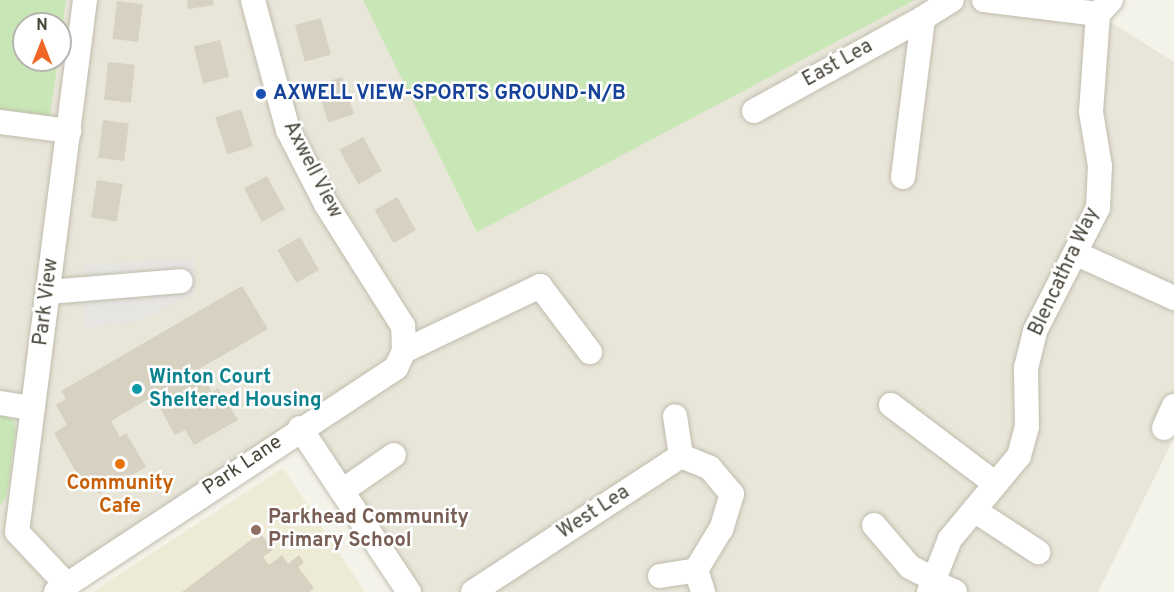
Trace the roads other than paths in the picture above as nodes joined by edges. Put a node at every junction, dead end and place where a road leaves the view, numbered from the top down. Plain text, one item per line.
1 (85, 0) edge
2 (253, 0) edge
3 (952, 0) edge
4 (984, 0) edge
5 (1104, 7) edge
6 (923, 18) junction
7 (754, 111) dead end
8 (0, 122) edge
9 (69, 131) junction
10 (903, 177) dead end
11 (1077, 254) junction
12 (181, 281) dead end
13 (48, 292) junction
14 (1174, 298) edge
15 (404, 351) junction
16 (590, 352) dead end
17 (0, 403) edge
18 (891, 405) dead end
19 (1174, 406) edge
20 (33, 408) junction
21 (675, 416) dead end
22 (300, 428) junction
23 (1164, 428) dead end
24 (394, 454) dead end
25 (681, 456) junction
26 (996, 484) junction
27 (342, 491) junction
28 (974, 510) junction
29 (874, 525) dead end
30 (8, 531) edge
31 (1038, 552) dead end
32 (660, 576) dead end
33 (699, 581) edge
34 (938, 586) edge
35 (61, 588) edge
36 (409, 592) edge
37 (473, 592) edge

1 - 9 street, Park View
2 - 15 street, Axwell View
3 - 6 street, East Lea
4 - 5 street
5 - 11 street, Blencathra Way
6 - 7 street, East Lea
6 - 10 street
8 - 9 street
9 - 13 street, Park View
11 - 14 street
11 - 26 street, Blencathra Way
12 - 13 street
13 - 20 street, Park View
15 - 16 street
15 - 22 street, Park Lane
17 - 20 street
18 - 26 street
19 - 23 street
20 - 30 street, Park View
21 - 25 street
22 - 27 street
22 - 35 street, Park Lane
24 - 27 street
25 - 33 street
25 - 37 street, West Lea
26 - 28 street, Blencathra Way
27 - 36 street
28 - 31 street
28 - 34 street, Blencathra Way
29 - 34 street
30 - 35 street, Park View
32 - 33 street

